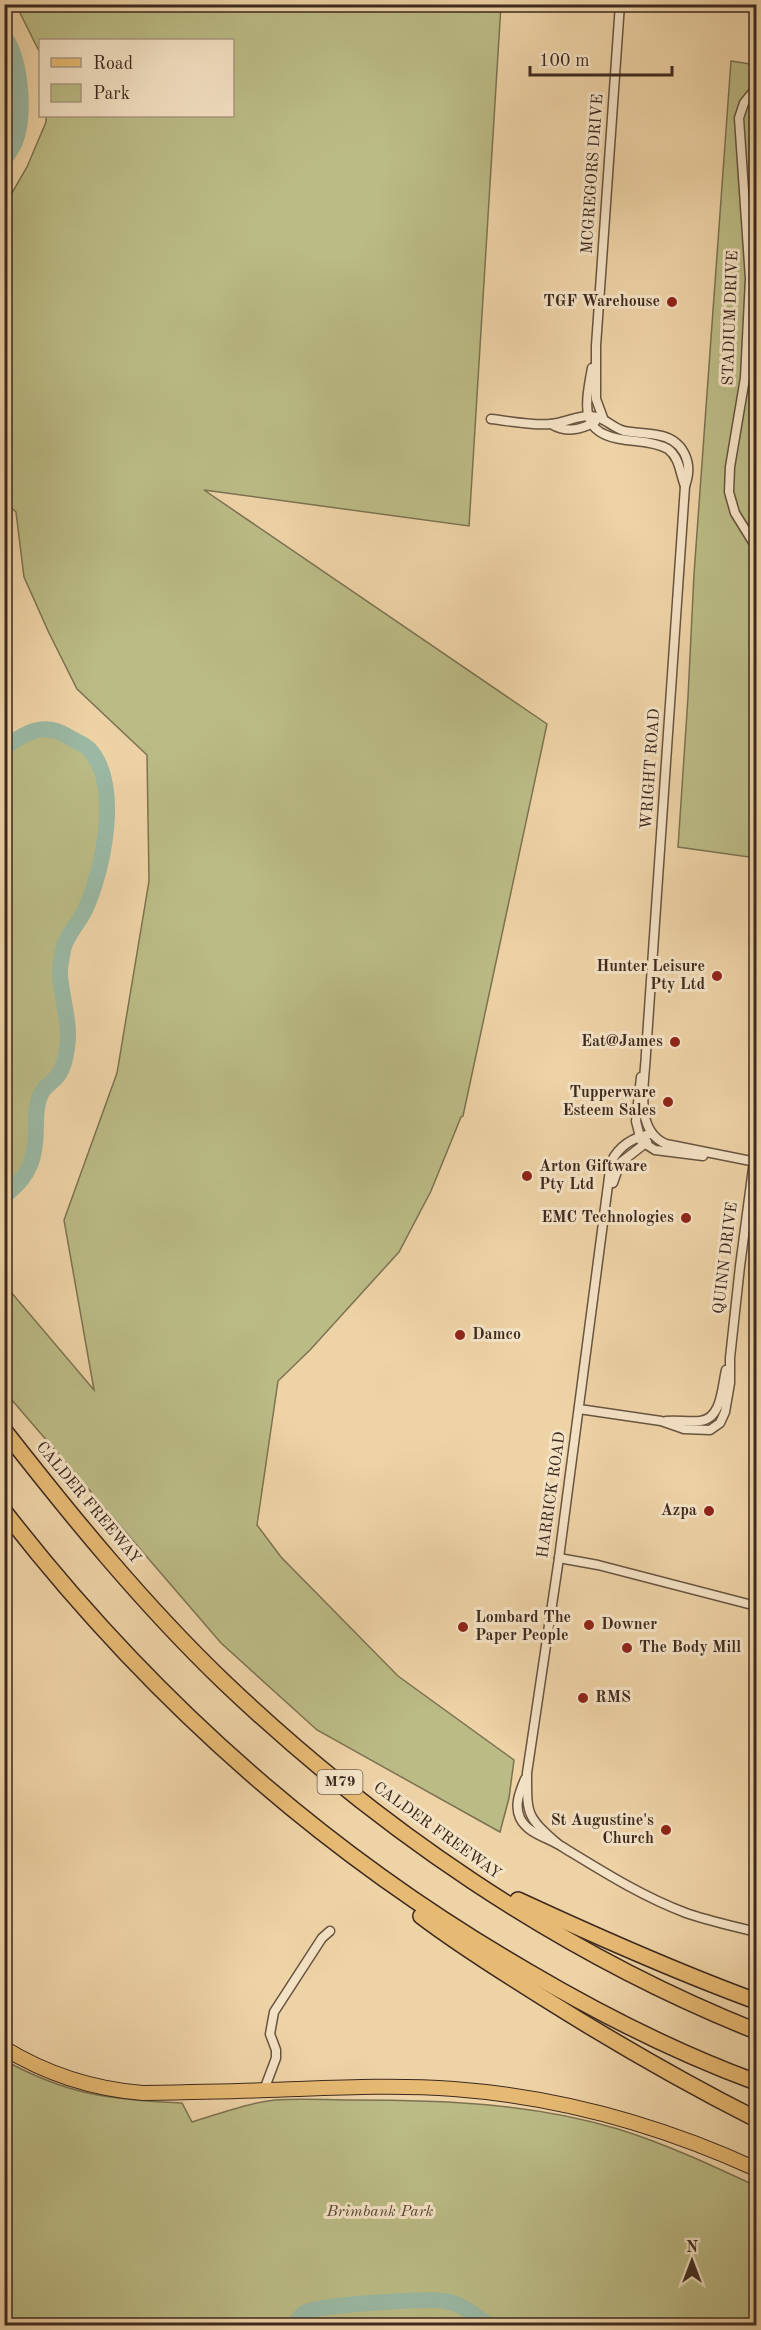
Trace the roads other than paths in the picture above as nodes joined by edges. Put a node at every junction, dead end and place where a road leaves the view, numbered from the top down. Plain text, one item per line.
1 (620, 4) edge
2 (756, 88) edge
3 (596, 346) junction
4 (603, 418) junction
5 (491, 419) dead end
6 (590, 420) junction
7 (685, 486) junction
8 (756, 548) edge
9 (646, 1053) junction
10 (651, 1134) junction
11 (642, 1140) junction
12 (734, 1158) junction
13 (755, 1161) edge
14 (579, 1409) junction
15 (4, 1430) edge
16 (4, 1511) edge
17 (559, 1558) junction
18 (756, 1606) edge
19 (216, 1744) junction
20 (443, 1862) junction
21 (330, 1931) dead end
22 (756, 1932) edge
23 (756, 2001) edge
24 (756, 2031) edge
25 (4, 2048) edge
26 (756, 2082) edge
27 (264, 2090) junction
28 (756, 2119) edge
29 (756, 2169) edge

1 - 3 street, MCGREGORS DRIVE
2 - 8 street, STADIUM DRIVE
3 - 4 street, MCGREGORS DRIVE
3 - 6 street, MCGREGORS DRIVE
4 - 6 street, WRIGHT ROAD
4 - 7 street, WRIGHT ROAD
5 - 6 street, WRIGHT ROAD
6 - 7 street, WRIGHT ROAD
7 - 9 street, WRIGHT ROAD
9 - 10 street, WRIGHT ROAD
9 - 11 street, WRIGHT ROAD
10 - 11 street, HARRICK ROAD
10 - 12 street
11 - 12 street
11 - 14 street, HARRICK ROAD
12 - 13 street
13 - 14 street, QUINN DRIVE
14 - 17 street, HARRICK ROAD
15 - 20 highway, CALDER FREEWAY / M79
16 - 19 highway
17 - 18 street
17 - 22 street, HARRICK ROAD
19 - 26 highway
19 - 28 highway
20 - 23 highway
20 - 24 highway, CALDER FREEWAY / M79
21 - 27 street
25 - 27 main road
27 - 29 main road

